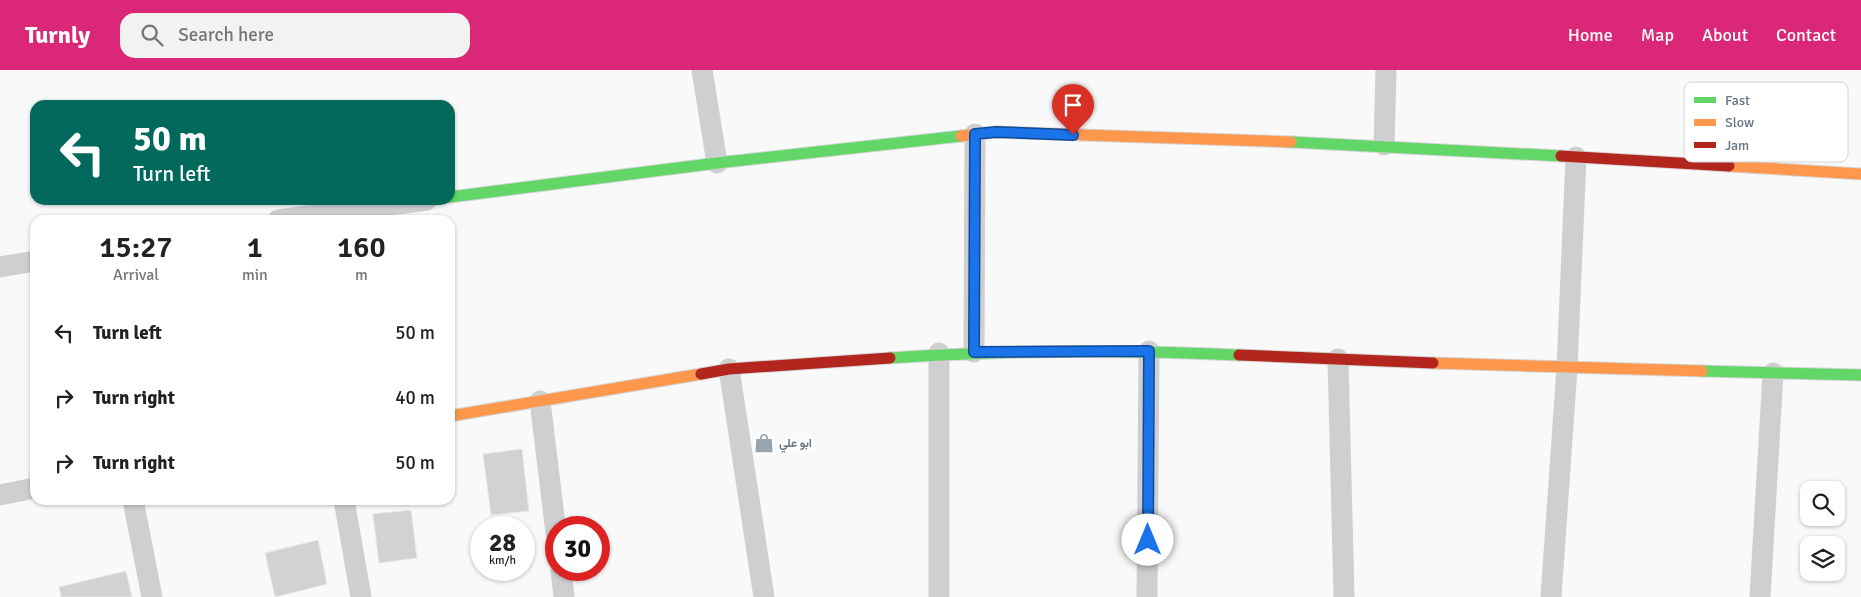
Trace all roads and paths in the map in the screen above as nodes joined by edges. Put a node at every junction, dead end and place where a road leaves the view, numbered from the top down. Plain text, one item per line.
1 (702, 70) edge
2 (1386, 70) edge
3 (975, 134) junction
4 (1384, 145) junction
5 (1576, 157) junction
6 (718, 163) junction
7 (1861, 174) edge
8 (455, 196) edge
9 (391, 205) edge
10 (320, 215) edge
11 (30, 262) edge
12 (0, 267) edge
13 (1149, 351) junction
14 (974, 352) junction
15 (939, 353) junction
16 (1338, 359) junction
17 (1567, 368) junction
18 (729, 369) junction
19 (1772, 373) junction
20 (1861, 375) edge
21 (540, 400) junction
22 (455, 415) edge
23 (30, 489) edge
24 (0, 496) edge
25 (134, 505) edge
26 (345, 505) edge
27 (554, 516) edge
28 (562, 581) edge
29 (152, 597) edge
30 (361, 597) edge
31 (564, 597) edge
32 (764, 597) edge
33 (939, 597) edge
34 (1147, 597) edge
35 (1344, 597) edge
36 (1551, 597) edge
37 (1760, 597) edge

1 - 6 street
2 - 4 street
3 - 4 street
3 - 6 street
3 - 14 street
4 - 5 street
5 - 7 street
5 - 17 street
6 - 8 street
9 - 10 street
11 - 12 street
13 - 14 street
13 - 16 street
13 - 34 street
14 - 15 street
15 - 18 street
15 - 33 street
16 - 17 street
16 - 35 street
17 - 19 street
17 - 36 street
18 - 21 street
18 - 32 street
19 - 20 street
19 - 37 street
21 - 22 street
21 - 27 street
23 - 24 street
25 - 29 street
26 - 30 street
28 - 31 street

